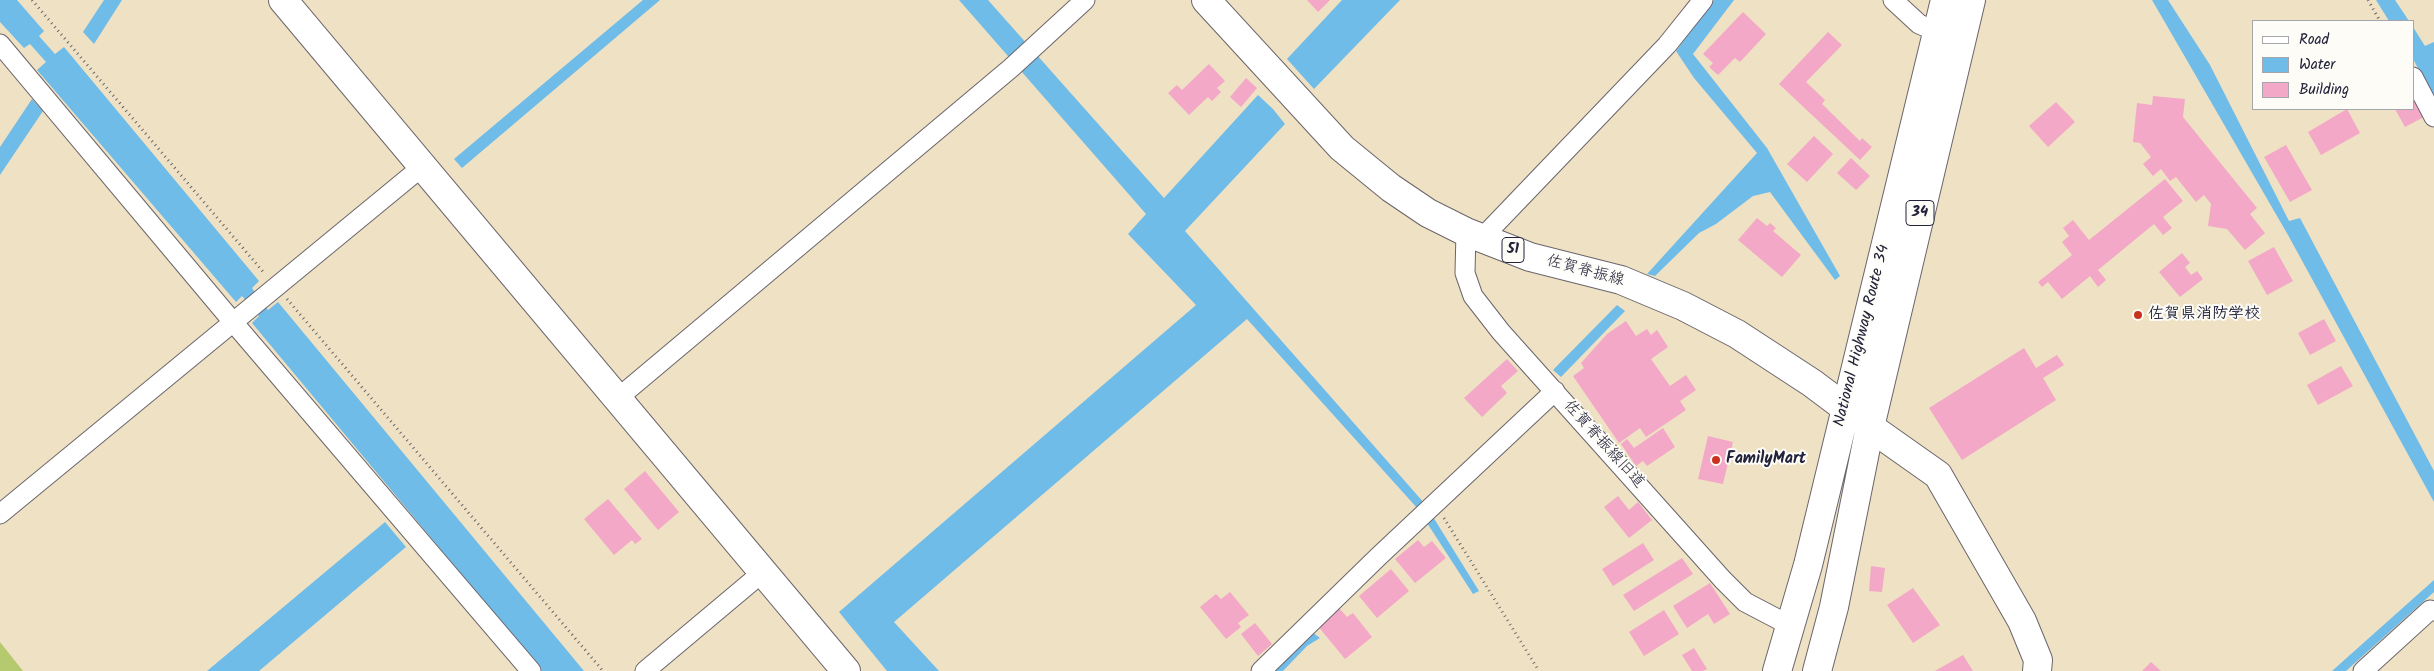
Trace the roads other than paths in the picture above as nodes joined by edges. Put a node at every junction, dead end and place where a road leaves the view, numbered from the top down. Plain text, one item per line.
1 (283, 0) edge
2 (1085, 0) edge
3 (1206, 0) edge
4 (1702, 0) edge
5 (1893, 0) edge
6 (1945, 0) edge
7 (1971, 0) edge
8 (1937, 32) junction
9 (0, 44) edge
10 (2414, 79) edge
11 (2434, 117) edge
12 (424, 166) junction
13 (1474, 236) junction
14 (233, 322) junction
15 (1555, 391) junction
16 (618, 398) junction
17 (1846, 408) junction
18 (1870, 427) junction
19 (0, 514) edge
20 (763, 572) junction
21 (2434, 611) edge
22 (1789, 625) junction
23 (530, 671) edge
24 (645, 671) edge
25 (846, 671) edge
26 (1261, 671) edge
27 (1777, 671) edge
28 (1817, 671) edge
29 (2037, 671) edge
30 (2363, 671) edge

1 - 12 main road
2 - 16 street
3 - 13 main road, 佐賀脊振線 / 51
4 - 13 street
5 - 8 street
6 - 8 main road, National Highway Route 34 / 34
7 - 18 main road, National Highway Route 34 / 34
8 - 17 main road, National Highway Route 34 / 34
9 - 14 street
10 - 11 street
12 - 14 street
12 - 16 main road
13 - 15 street, 佐賀脊振線旧道
13 - 17 main road, 佐賀脊振線 / 51
14 - 19 street
14 - 23 street
15 - 22 street, 佐賀脊振線旧道
15 - 26 street
16 - 20 main road
17 - 18 main road, 佐賀脊振線 / 51
17 - 22 main road, National Highway Route 34 / 34
18 - 28 main road, National Highway Route 34 / 34
18 - 29 main road, 佐賀脊振線
20 - 24 street
20 - 25 main road
21 - 30 street
22 - 27 main road, National Highway Route 34 / 34

